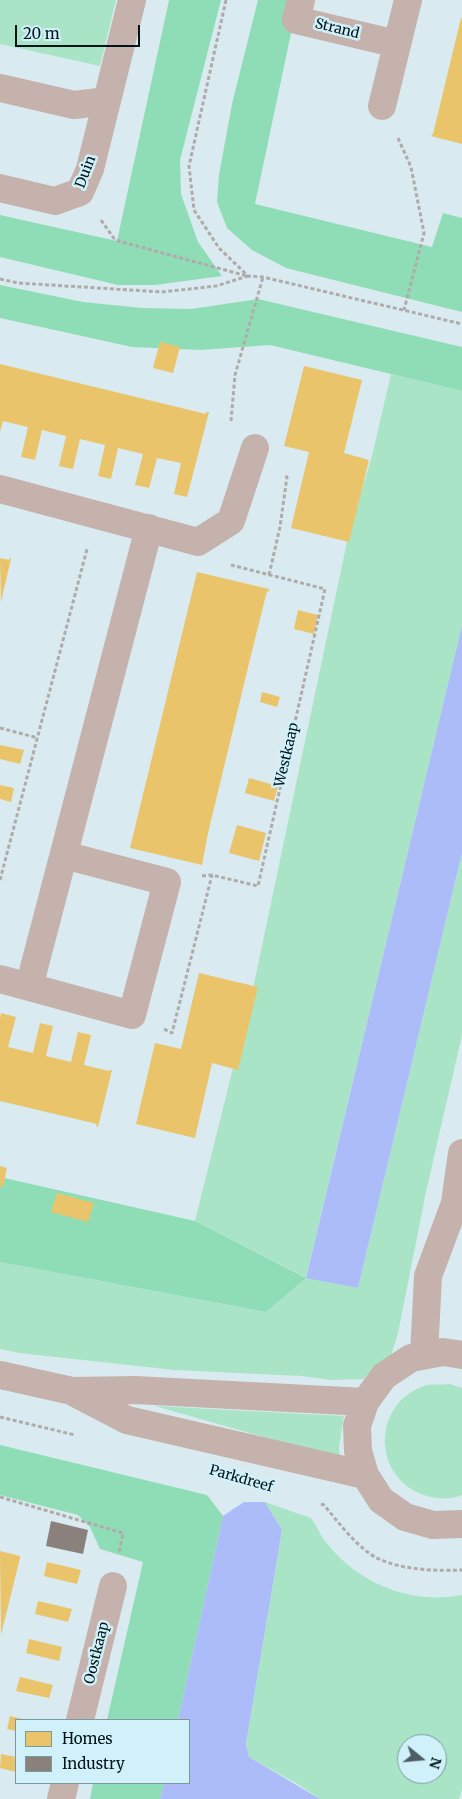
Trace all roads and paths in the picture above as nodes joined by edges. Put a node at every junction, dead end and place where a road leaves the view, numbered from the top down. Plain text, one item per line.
1 (132, 0) edge
2 (226, 0) edge
3 (301, 0) edge
4 (408, 0) edge
5 (397, 44) junction
6 (0, 88) edge
7 (107, 101) junction
8 (382, 106) joint
9 (0, 188) edge
10 (115, 240) dead end
11 (248, 276) junction
12 (263, 277) junction
13 (0, 279) edge
14 (404, 310) junction
15 (462, 324) edge
16 (252, 456) junction
17 (0, 489) edge
18 (96, 515) junction
19 (149, 528) junction
20 (231, 565) dead end
21 (269, 575) junction
22 (0, 728) edge
23 (38, 738) junction
24 (64, 855) junction
25 (0, 880) edge
26 (167, 882) junction
27 (0, 979) edge
28 (29, 987) junction
29 (462, 1152) edge
30 (455, 1203) junction
31 (462, 1230) edge
32 (462, 1355) edge
33 (424, 1356) junction
34 (0, 1375) edge
35 (72, 1391) junction
36 (365, 1402) junction
37 (0, 1416) edge
38 (77, 1436) dead end
39 (365, 1476) junction
40 (0, 1497) edge
41 (315, 1502) dead end
42 (462, 1524) edge
43 (462, 1570) edge
44 (113, 1586) joint
45 (80, 1719) edge
46 (65, 1784) edge
47 (61, 1799) edge

1 - 7 street, Duin
2 - 11 path
3 - 5 street, Strand
4 - 5 street
5 - 8 street
6 - 7 street
7 - 9 street, Duin
8 - 14 path
10 - 11 path
11 - 12 path
11 - 13 path
12 - 14 path
12 - 16 path
14 - 15 path
16 - 19 street
16 - 21 path
17 - 18 street
18 - 19 street
18 - 23 path
19 - 24 street
20 - 21 path, Westkaap
21 - 26 path, Westkaap
22 - 23 path
23 - 25 path
24 - 26 street
24 - 28 street
26 - 28 street
27 - 28 street
29 - 30 street
30 - 31 street
30 - 33 street
32 - 33 street
33 - 36 street
34 - 35 street
35 - 36 street
35 - 39 street
36 - 39 street
37 - 38 path
39 - 42 street
40 - 44 path
41 - 43 path
44 - 45 street, Oostkaap
46 - 47 street

